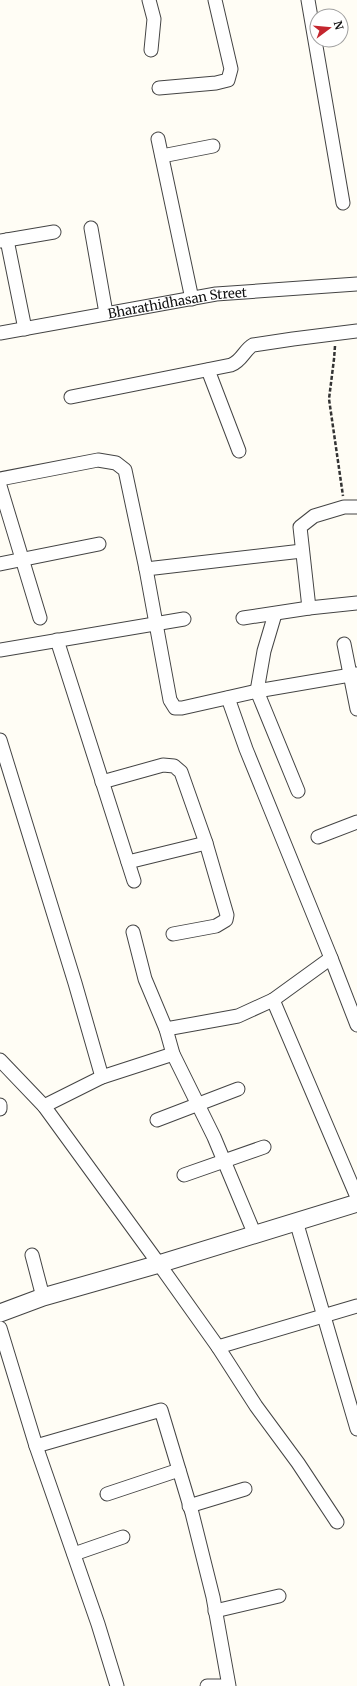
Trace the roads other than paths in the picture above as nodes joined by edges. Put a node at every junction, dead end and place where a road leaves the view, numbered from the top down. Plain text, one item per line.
1 (150, 0) edge
2 (215, 0) edge
3 (308, 0) edge
4 (151, 50) dead end
5 (159, 88) dead end
6 (158, 139) dead end
7 (213, 146) dead end
8 (162, 156) junction
9 (343, 203) dead end
10 (91, 228) dead end
11 (54, 232) dead end
12 (4, 241) edge
13 (357, 284) edge
14 (192, 298) junction
15 (106, 313) junction
16 (25, 329) junction
17 (357, 331) edge
18 (0, 333) edge
19 (208, 370) junction
20 (71, 397) dead end
21 (239, 451) dead end
22 (0, 479) edge
23 (0, 486) edge
24 (351, 507) edge
25 (99, 544) dead end
26 (302, 551) junction
27 (24, 559) junction
28 (0, 564) edge
29 (146, 569) junction
30 (357, 603) edge
31 (309, 608) junction
32 (275, 614) junction
33 (40, 618) dead end
34 (243, 618) dead end
35 (184, 619) dead end
36 (157, 624) junction
37 (57, 640) junction
38 (344, 644) dead end
39 (0, 650) edge
40 (353, 675) edge
41 (257, 691) junction
42 (228, 698) junction
43 (357, 709) edge
44 (0, 740) edge
45 (102, 782) junction
46 (298, 792) dead end
47 (357, 822) edge
48 (318, 837) dead end
49 (206, 843) junction
50 (128, 862) junction
51 (134, 881) dead end
52 (132, 932) dead end
53 (173, 934) dead end
54 (330, 958) junction
55 (273, 1000) junction
56 (357, 1025) edge
57 (166, 1029) junction
58 (173, 1054) junction
59 (0, 1060) edge
60 (102, 1077) junction
61 (238, 1089) dead end
62 (0, 1104) edge
63 (197, 1104) junction
64 (44, 1106) junction
65 (0, 1109) edge
66 (157, 1120) dead end
67 (264, 1147) dead end
68 (224, 1161) junction
69 (184, 1176) dead end
70 (357, 1196) edge
71 (357, 1204) edge
72 (296, 1221) junction
73 (255, 1235) junction
74 (32, 1255) dead end
75 (159, 1264) junction
76 (42, 1297) junction
77 (357, 1306) edge
78 (0, 1313) edge
79 (324, 1315) junction
80 (0, 1328) edge
81 (218, 1347) junction
82 (357, 1429) edge
83 (36, 1446) junction
84 (179, 1470) junction
85 (245, 1489) dead end
86 (107, 1494) dead end
87 (189, 1506) junction
88 (337, 1522) dead end
89 (123, 1537) dead end
90 (74, 1554) junction
91 (279, 1596) dead end
92 (216, 1611) junction
93 (116, 1686) edge
94 (206, 1686) edge
95 (222, 1686) edge
96 (229, 1686) edge

1 - 4 street
2 - 5 street
3 - 9 street
6 - 8 street
7 - 8 street
8 - 14 street
10 - 15 street
11 - 12 street
12 - 16 street
13 - 14 street, Bharathidhasan Street
14 - 15 street, Bharathidhasan Street
15 - 16 street, Bharathidhasan Street
16 - 18 street, Bharathidhasan Street
17 - 19 street
19 - 20 street
19 - 21 street
22 - 29 street
23 - 27 street
24 - 26 street
25 - 27 street
26 - 29 street
26 - 31 street
27 - 28 street
27 - 33 street
29 - 36 street
30 - 31 street
31 - 32 street
32 - 34 street
32 - 41 street
35 - 36 street
36 - 37 street
36 - 42 street
37 - 39 street
37 - 45 street
38 - 40 street
40 - 41 street
40 - 43 street
41 - 42 street
41 - 46 street
42 - 54 street
44 - 60 street
45 - 49 street
45 - 50 street
47 - 48 street
49 - 50 street
49 - 53 street
50 - 51 street
52 - 57 street
54 - 55 street
54 - 56 street
55 - 57 street
55 - 70 street
57 - 58 street
58 - 60 street
58 - 63 street
59 - 64 street
60 - 64 street
61 - 63 street
62 - 65 street
63 - 66 street
63 - 68 street
64 - 75 street
67 - 68 street
68 - 69 street
68 - 73 street
71 - 72 street
72 - 73 street
72 - 79 street
73 - 75 street
74 - 76 street
75 - 76 street
75 - 81 street
76 - 78 street
77 - 79 street
79 - 81 street
79 - 82 street
80 - 83 street
81 - 88 street
83 - 84 street
83 - 90 street
84 - 86 street
84 - 87 street
85 - 87 street
87 - 92 street
89 - 90 street
90 - 93 street
91 - 92 street
92 - 96 street
94 - 95 street

